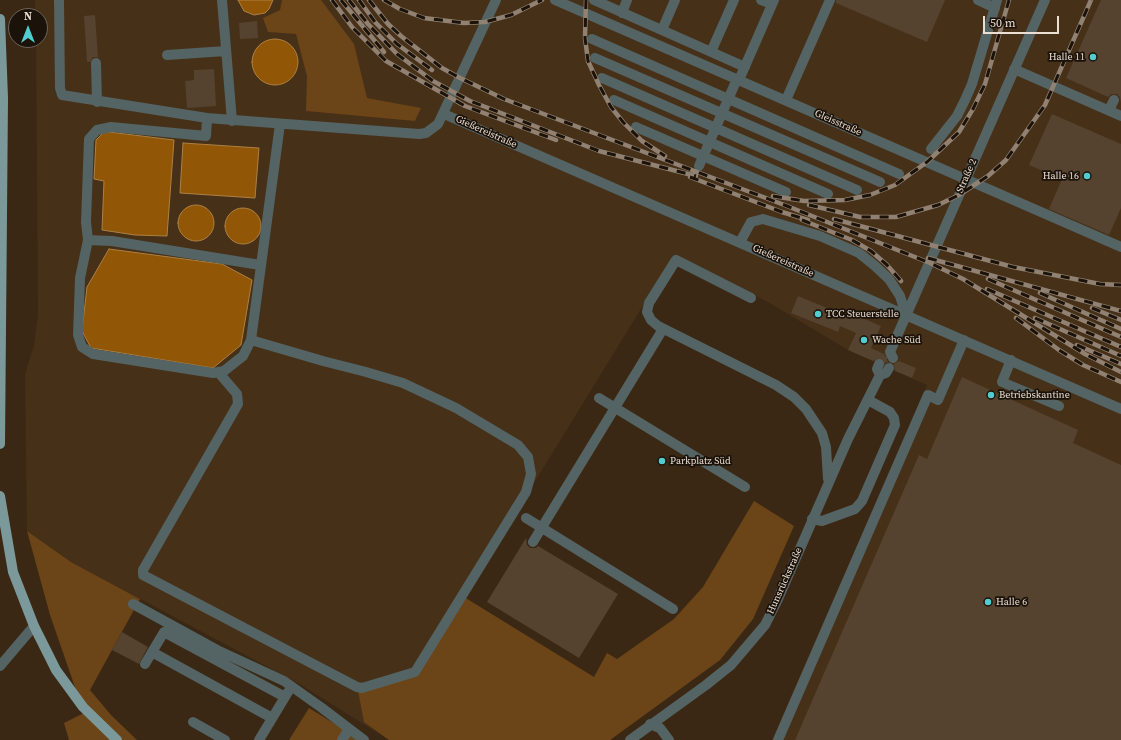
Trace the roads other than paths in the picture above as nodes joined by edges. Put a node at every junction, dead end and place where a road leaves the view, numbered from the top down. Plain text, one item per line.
1 (58, 0) edge
2 (222, 0) edge
3 (496, 0) edge
4 (555, 0) edge
5 (594, 0) edge
6 (628, 0) edge
7 (675, 0) edge
8 (734, 0) edge
9 (761, 0) edge
10 (830, 0) edge
11 (978, 0) edge
12 (1045, 0) edge
13 (773, 2) edge
14 (996, 4) edge
15 (622, 13) junction
16 (0, 19) edge
17 (662, 30) junction
18 (592, 39) dead end
19 (226, 51) junction
20 (712, 52) junction
21 (167, 55) dead end
22 (595, 58) dead end
23 (96, 63) dead end
24 (745, 67) junction
25 (1014, 69) junction
26 (602, 78) dead end
27 (738, 80) junction
28 (728, 99) junction
29 (614, 100) dead end
30 (786, 100) junction
31 (1114, 100) dead end
32 (97, 102) junction
33 (1109, 110) junction
34 (722, 113) junction
35 (444, 114) junction
36 (1121, 116) edge
37 (208, 118) junction
38 (232, 121) junction
39 (280, 124) junction
40 (636, 127) dead end
41 (716, 128) junction
42 (709, 142) junction
43 (931, 149) dead end
44 (703, 156) junction
45 (699, 166) dead end
46 (899, 174) dead end
47 (966, 179) junction
48 (880, 182) dead end
49 (857, 190) dead end
50 (786, 192) dead end
51 (828, 194) dead end
52 (88, 240) junction
53 (740, 242) junction
54 (1121, 247) edge
55 (260, 265) junction
56 (751, 298) dead end
57 (906, 315) junction
58 (663, 329) junction
59 (251, 340) junction
60 (964, 340) junction
61 (889, 355) tunnel mouth
62 (1011, 360) junction
63 (884, 366) tunnel mouth
64 (219, 373) junction
65 (599, 398) dead end
66 (868, 400) junction
67 (1059, 406) dead end
68 (615, 408) junction
69 (1121, 409) edge
70 (0, 444) edge
71 (828, 483) junction
72 (745, 487) dead end
73 (0, 496) edge
74 (526, 518) dead end
75 (812, 519) junction
76 (541, 528) junction
77 (532, 542) dead end
78 (132, 604) dead end
79 (673, 609) dead end
80 (34, 626) junction
81 (152, 652) junction
82 (144, 664) dead end
83 (0, 666) edge
84 (291, 686) junction
85 (285, 697) junction
86 (272, 718) junction
87 (193, 722) dead end
88 (650, 724) junction
89 (349, 729) junction
90 (117, 740) edge
91 (225, 740) edge
92 (259, 740) edge
93 (342, 740) edge
94 (364, 740) edge
95 (630, 740) edge
96 (669, 740) edge
97 (778, 740) edge

1 - 32 street
2 - 19 street
3 - 35 street
4 - 27 street, Gleisstraße
5 - 15 street
6 - 15 street
7 - 17 street
8 - 20 street
9 - 13 street
10 - 30 street
11 - 14 street
12 - 25 street, Straße 2
13 - 24 street
14 - 43 street
15 - 17 street
16 - 70 main road
17 - 20 street
18 - 28 street
19 - 21 street
19 - 38 street
20 - 24 street
22 - 34 street
23 - 32 street
24 - 27 street
25 - 33 street
25 - 47 street, Straße 2
26 - 41 street
27 - 28 street
27 - 30 street, Gleisstraße
28 - 34 street
28 - 46 street
29 - 42 street
30 - 47 street, Gleisstraße
31 - 33 street
32 - 37 street
33 - 36 street
34 - 41 street
34 - 48 street
35 - 39 street
35 - 53 street, Gießereistraße
37 - 38 street
37 - 52 street
38 - 39 street
39 - 55 street
40 - 44 street
41 - 42 street
41 - 49 street
42 - 44 street
42 - 51 street
44 - 45 street
44 - 50 street
47 - 54 street, Gleisstraße
47 - 57 street, Straße 2
52 - 55 street
52 - 64 street
53 - 57 street, Gießereistraße
53 - 57 street
55 - 59 street
56 - 58 street
57 - 60 street, Gießereistraße
57 - 61 street, Straße 2
58 - 68 street
58 - 71 street
59 - 64 street
59 - 64 street
60 - 62 street, Gießereistraße
60 - 97 street
62 - 67 street
62 - 69 street, Gießereistraße
63 - 66 street, Hunsrückstraße
65 - 68 street
66 - 71 street, Hunsrückstraße
66 - 75 street
68 - 72 street
68 - 76 street
71 - 75 street, Hunsrückstraße
73 - 80 main road
74 - 76 street
75 - 88 street, Hunsrückstraße
76 - 77 street
76 - 79 street
78 - 84 street
80 - 83 street
80 - 90 main road
81 - 82 street
81 - 85 street
81 - 86 street
84 - 85 street
84 - 89 street
85 - 86 street
86 - 92 street
87 - 91 street
88 - 95 street, Hunsrückstraße
88 - 96 street
89 - 93 street
89 - 94 street

